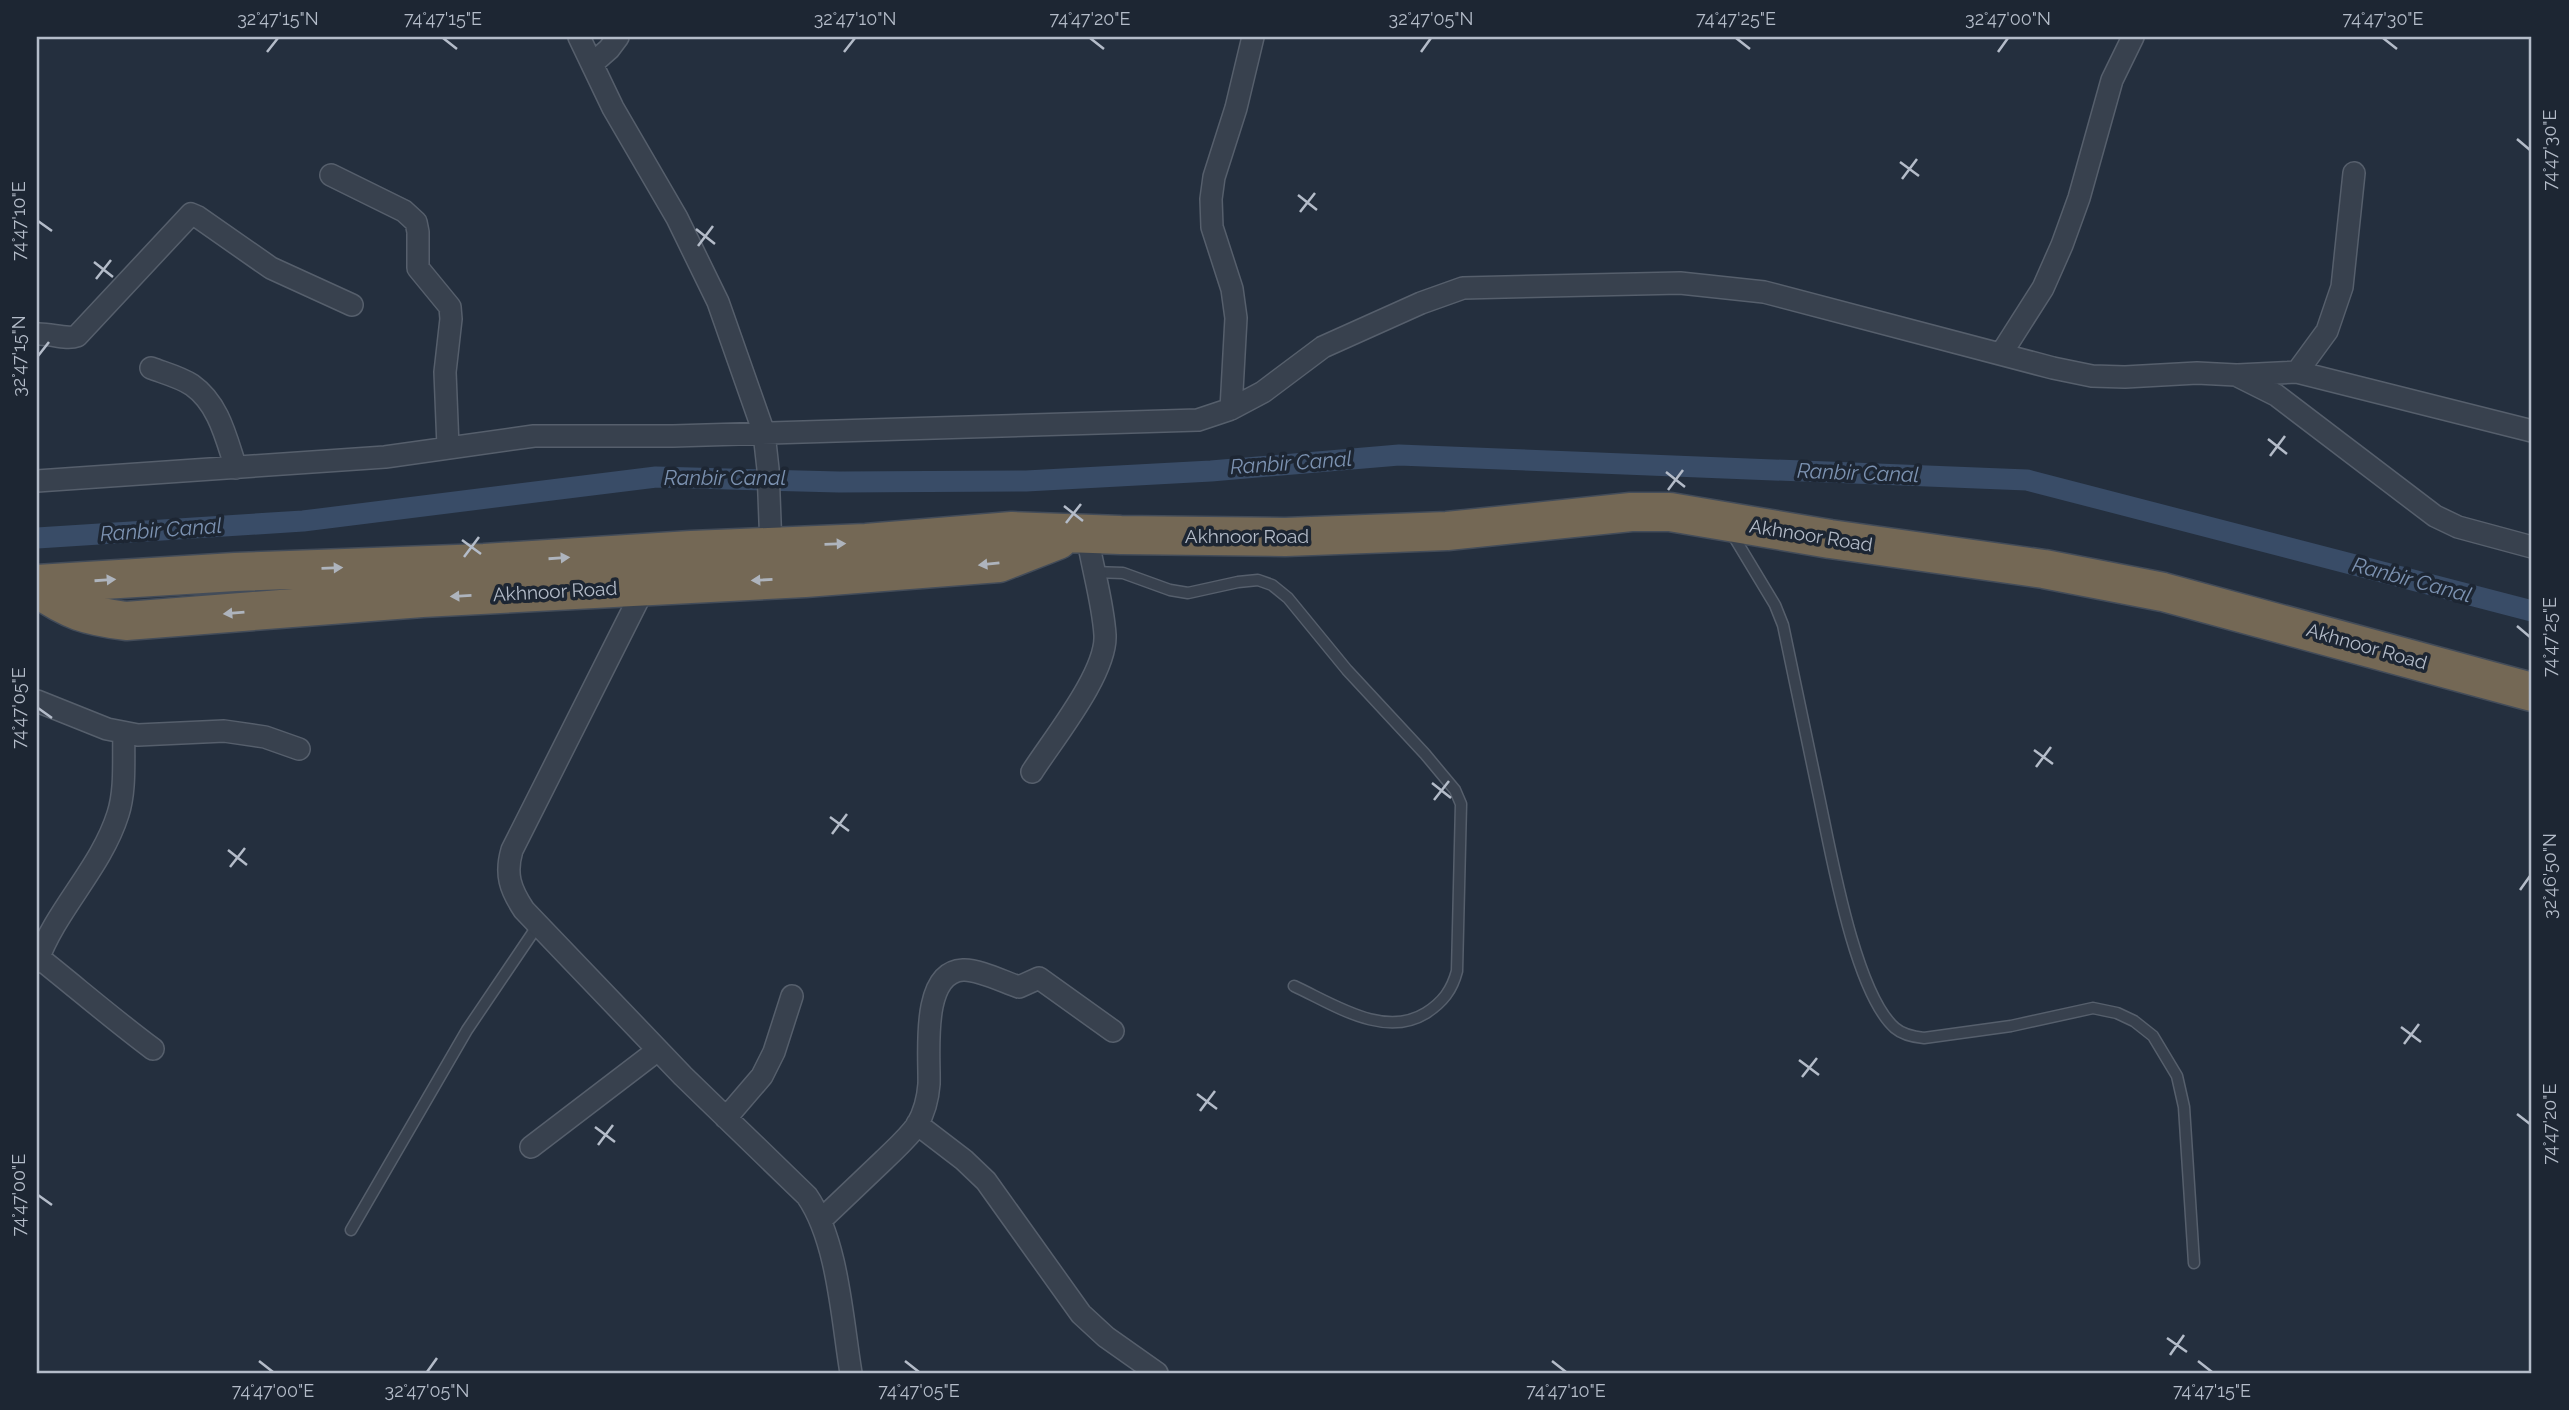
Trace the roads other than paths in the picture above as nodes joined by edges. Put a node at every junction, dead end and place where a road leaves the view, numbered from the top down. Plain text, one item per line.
1 (579, 37) edge
2 (618, 37) edge
3 (1253, 37) edge
4 (2133, 37) edge
5 (592, 64) junction
6 (2354, 173) dead end
7 (331, 174) dead end
8 (352, 305) dead end
9 (37, 334) edge
10 (2001, 354) junction
11 (150, 368) dead end
12 (2297, 372) junction
13 (2236, 375) junction
14 (1231, 409) junction
15 (2532, 431) edge
16 (764, 433) junction
17 (448, 447) junction
18 (236, 468) junction
19 (37, 481) edge
20 (1724, 520) junction
21 (1081, 533) junction
22 (771, 547) junction
23 (2532, 547) edge
24 (1093, 572) junction
25 (37, 586) edge
26 (645, 586) junction
27 (2532, 692) edge
28 (37, 701) edge
29 (124, 733) junction
30 (299, 749) dead end
31 (1032, 772) dead end
32 (538, 925) junction
33 (38, 959) edge
34 (1294, 986) dead end
35 (792, 996) dead end
36 (1112, 1031) dead end
37 (153, 1049) dead end
38 (659, 1051) junction
39 (726, 1118) junction
40 (917, 1124) junction
41 (531, 1147) dead end
42 (821, 1220) junction
43 (351, 1230) dead end
44 (2194, 1263) dead end
45 (851, 1373) edge
46 (1157, 1373) edge

1 - 5 street
2 - 5 street
3 - 14 street
4 - 10 street
5 - 16 street
6 - 12 street
7 - 17 street
8 - 9 street
10 - 13 street
10 - 14 street
11 - 18 street
12 - 13 street
12 - 15 street
13 - 23 street
14 - 16 street
16 - 17 street
16 - 22 street
17 - 18 street
18 - 19 street
20 - 21 highway, Akhnoor Road
20 - 27 highway, Akhnoor Road
20 - 44 lane
22 -> 21 highway, Akhnoor Road
21 - 24 street
21 -> 26 highway, Akhnoor Road
25 -> 22 highway, Akhnoor Road
24 - 31 street
24 - 34 lane
26 -> 25 highway, Akhnoor Road
26 - 32 street
28 - 29 street
29 - 30 street
29 - 33 street
32 - 38 street
32 - 43 lane
33 - 37 street
35 - 39 street
36 - 40 street
38 - 39 street
38 - 41 street
39 - 42 street
40 - 42 street
40 - 46 street
42 - 45 street

